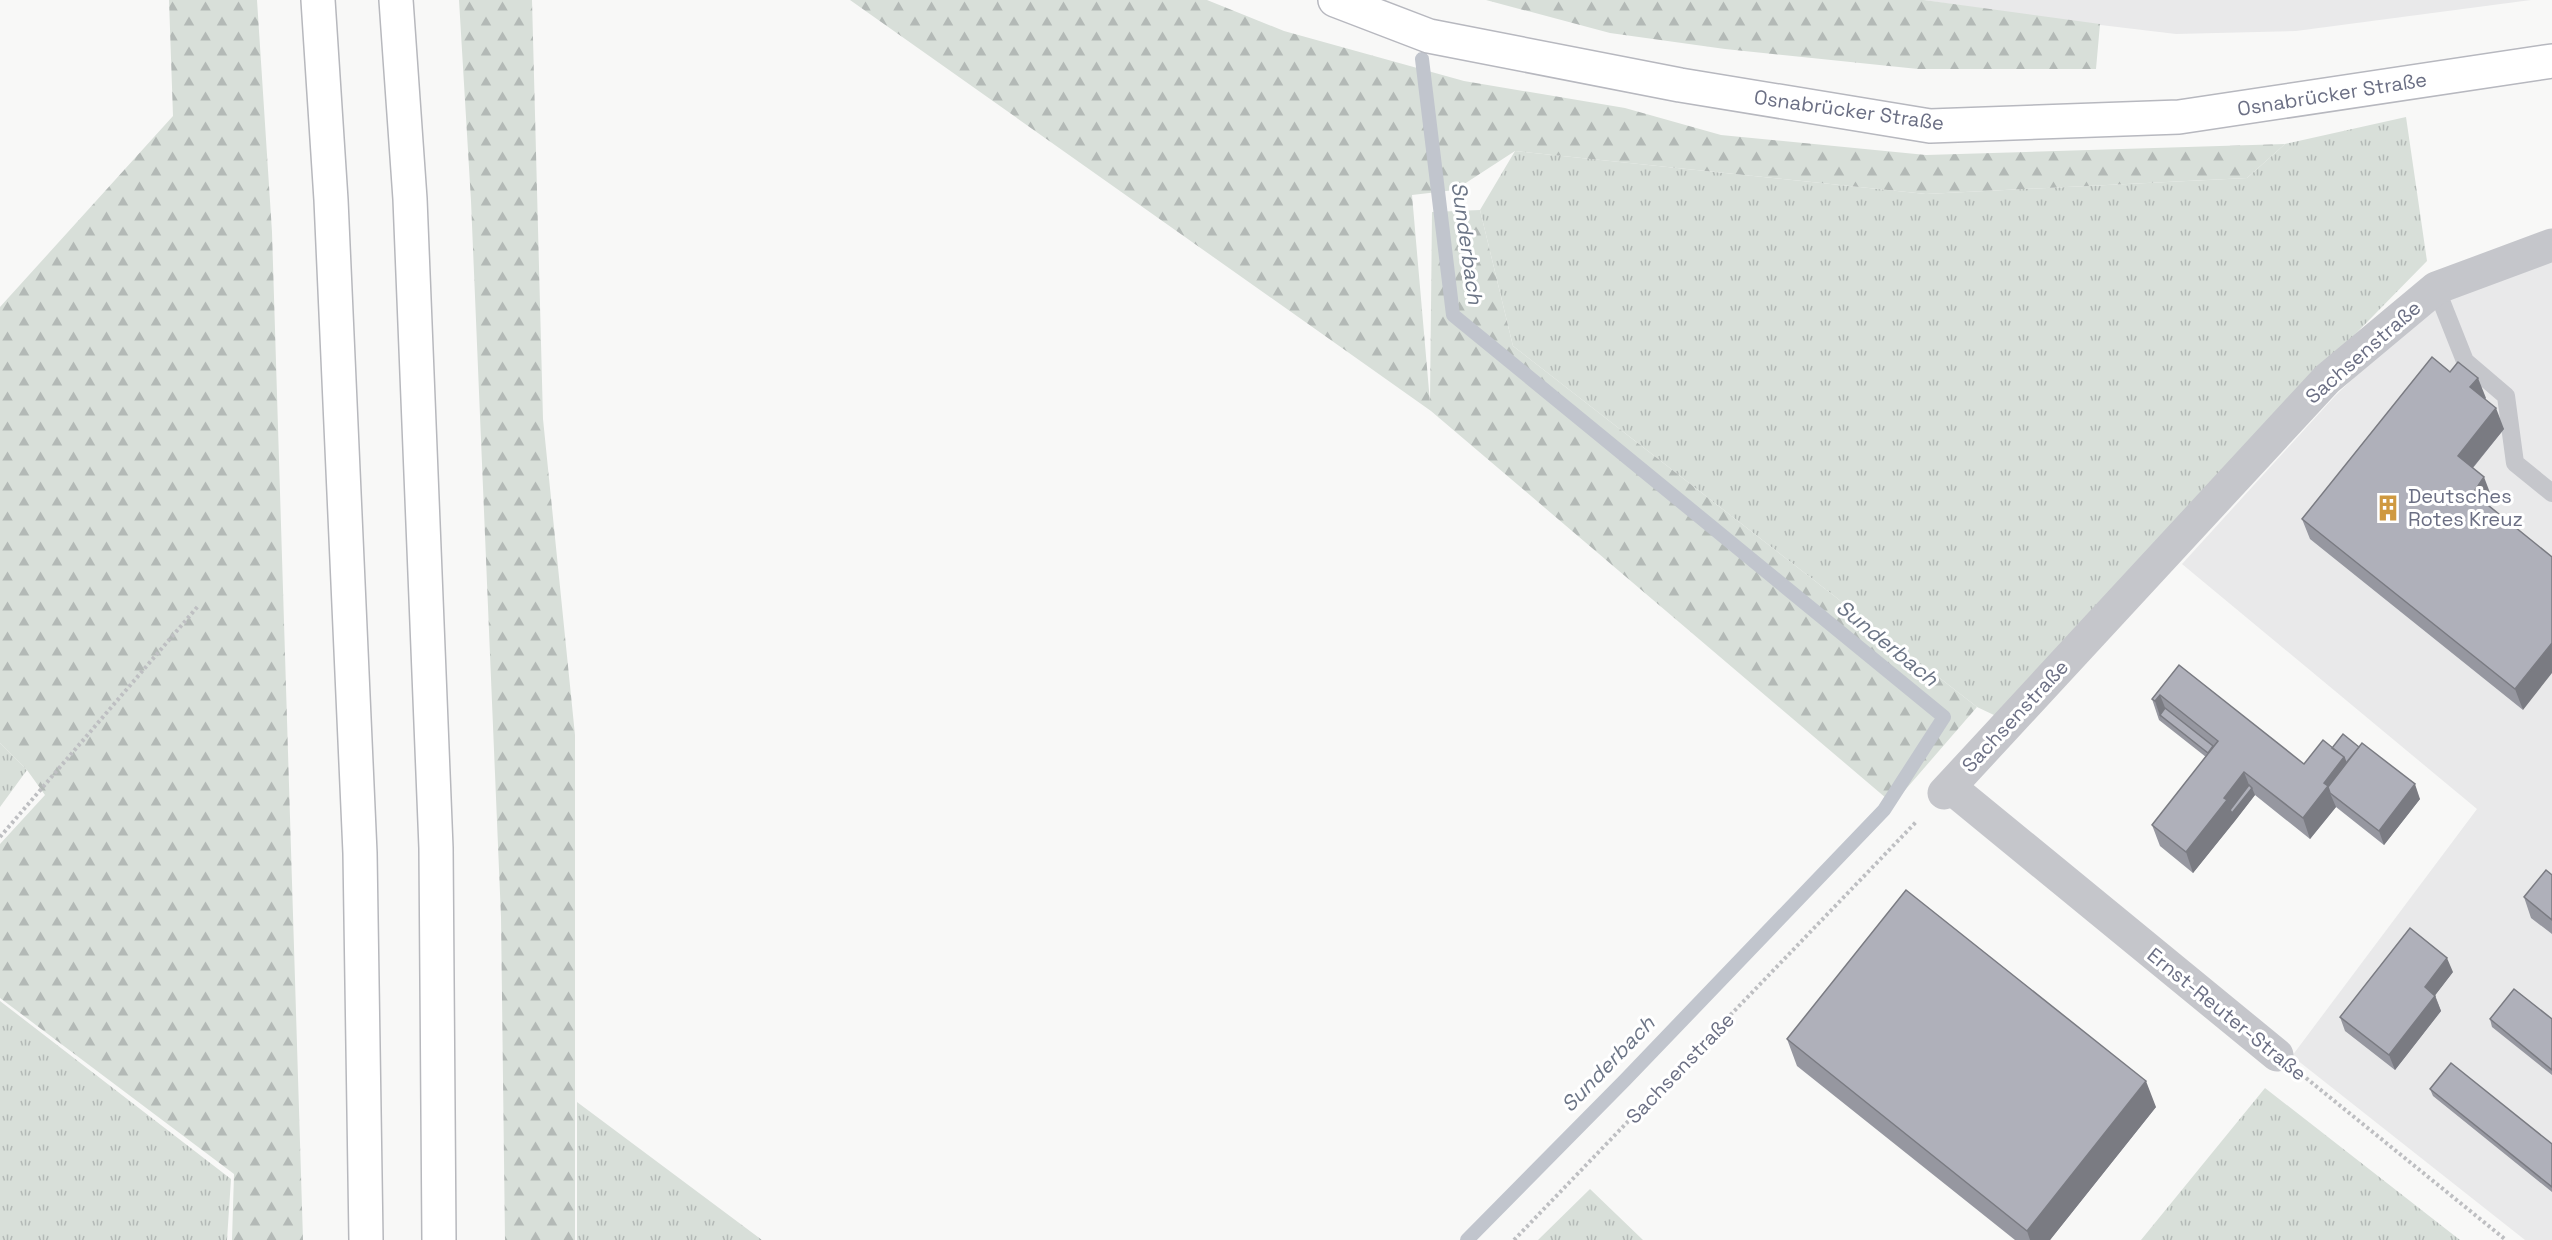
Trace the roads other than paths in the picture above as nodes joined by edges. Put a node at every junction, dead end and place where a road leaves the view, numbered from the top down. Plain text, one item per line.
1 (318, 0) edge
2 (396, 0) edge
3 (1335, 0) edge
4 (2552, 61) edge
5 (2552, 245) edge
6 (2436, 288) junction
7 (2552, 494) edge
8 (1947, 790) joint
9 (2277, 1055) road end
10 (366, 1240) edge
11 (439, 1240) edge

1 - 10 main road
2 - 11 main road
3 - 4 main road, Osnabrücker Straße
5 - 6 street, Sachsenstraße
6 - 7 lane
6 - 8 street, Sachsenstraße
8 - 9 street, Ernst-Reuter-Straße

